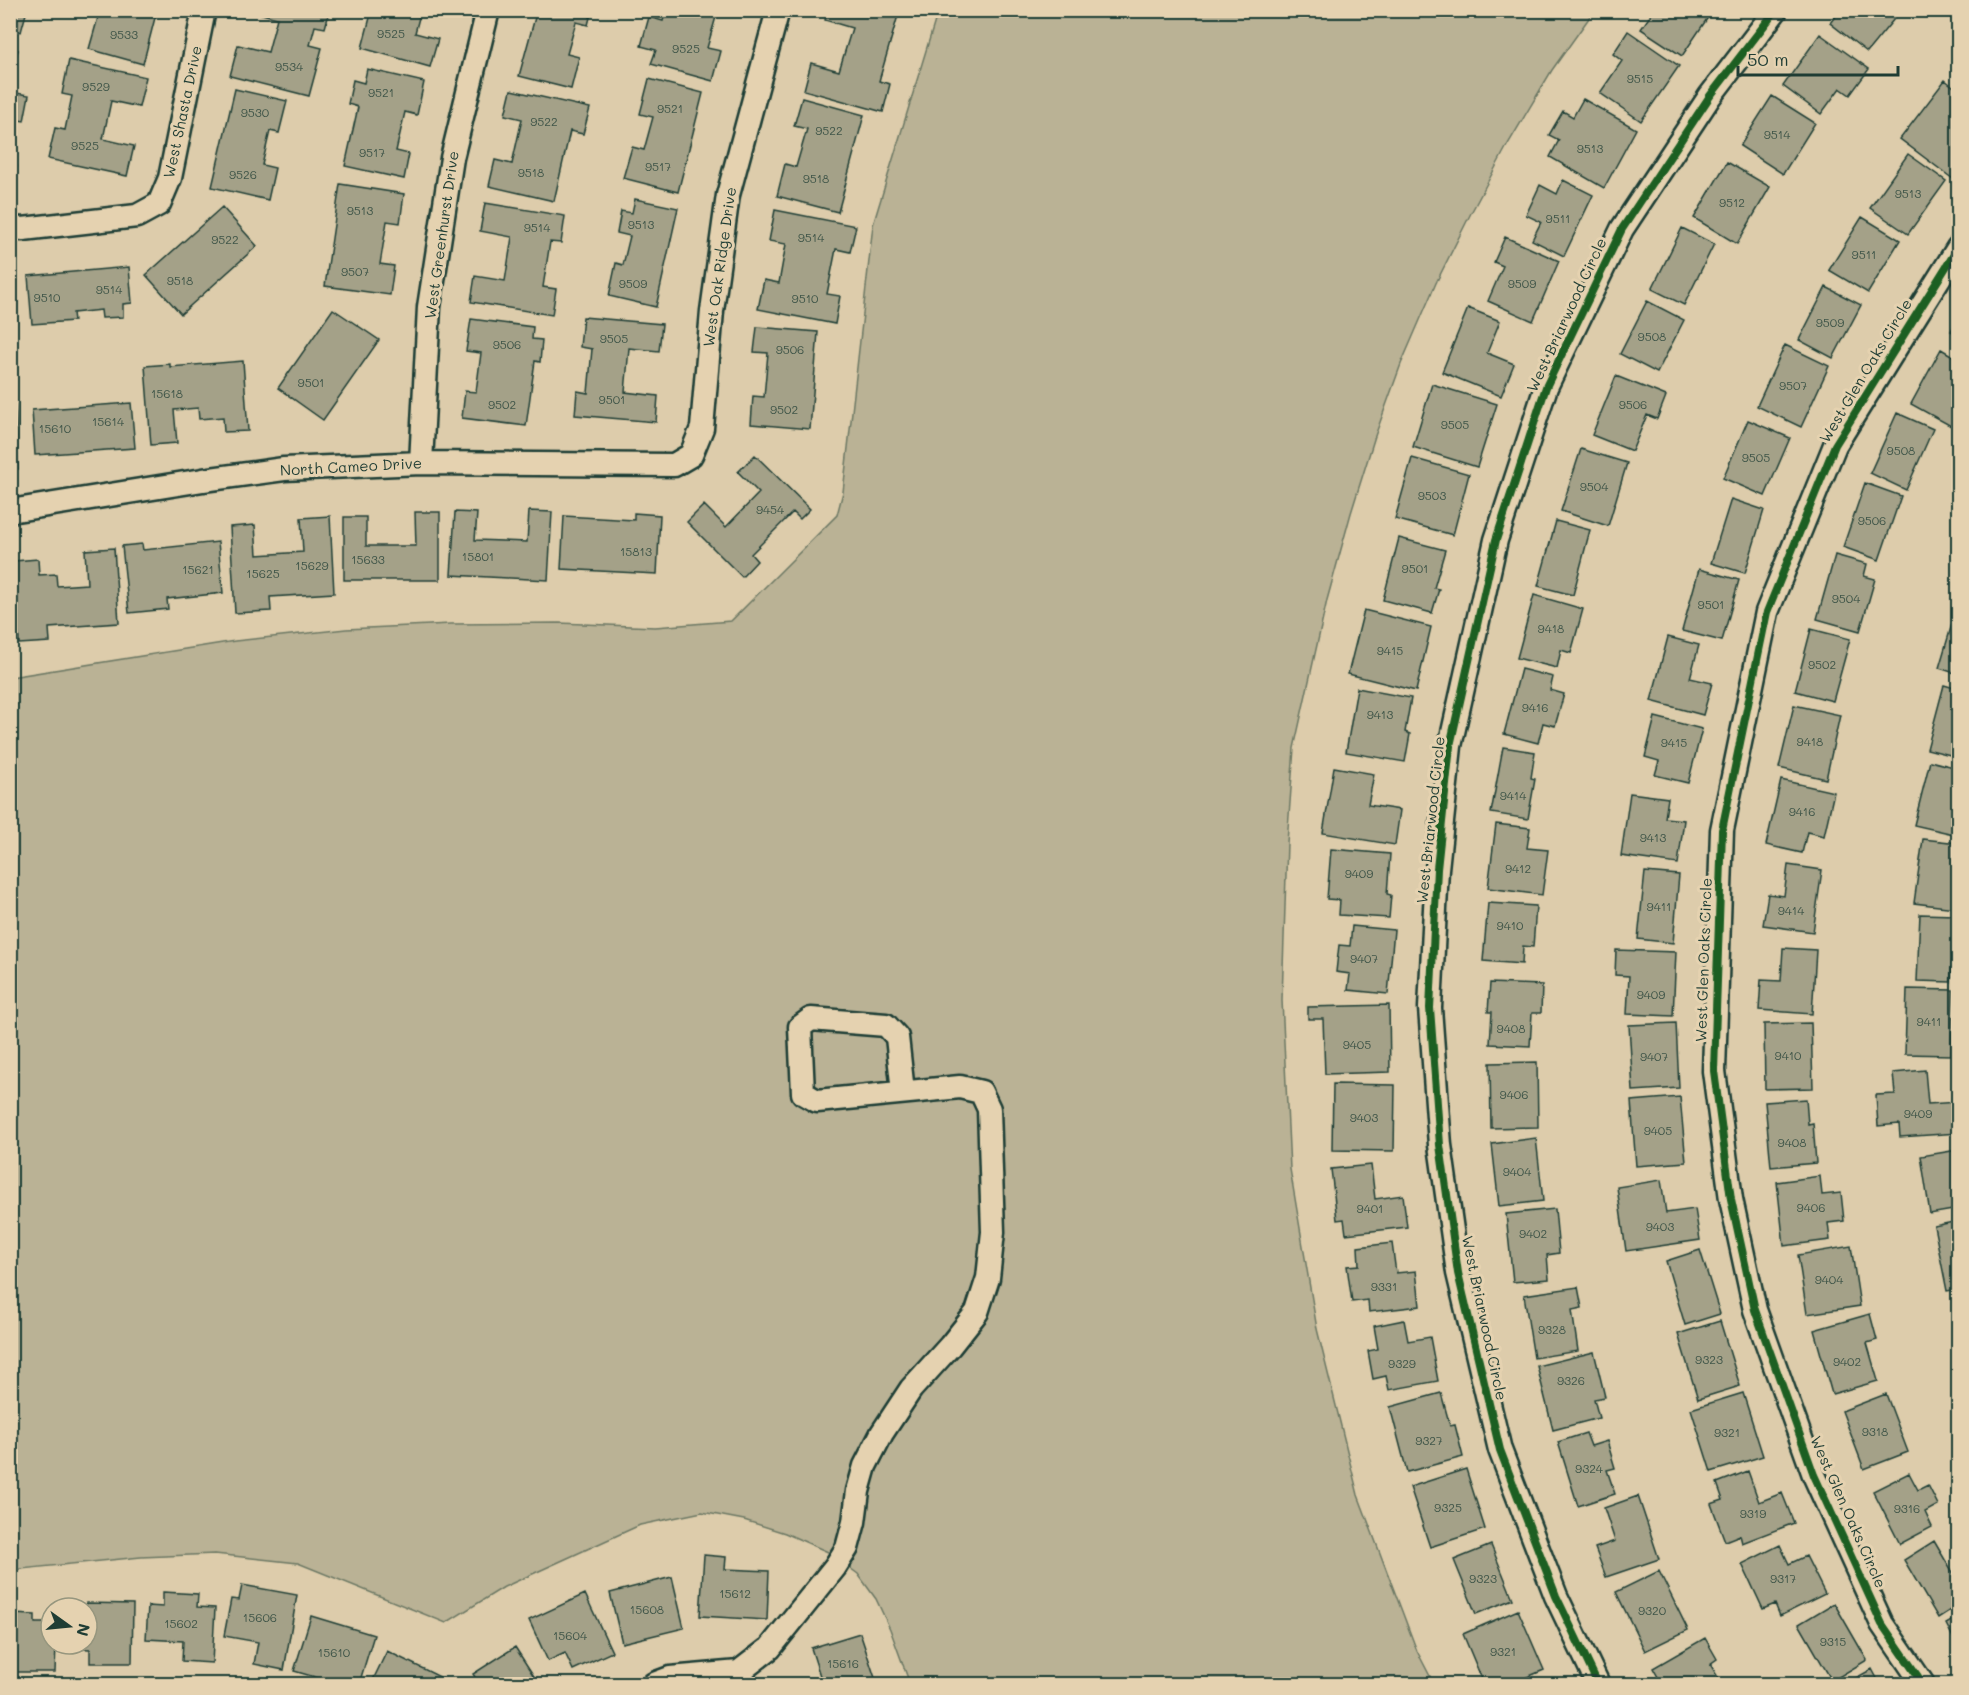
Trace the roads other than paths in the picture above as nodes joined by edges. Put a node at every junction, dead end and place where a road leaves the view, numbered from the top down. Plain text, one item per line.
1 (204, 10) edge
2 (488, 10) edge
3 (778, 10) edge
4 (1776, 10) edge
5 (10, 228) edge
6 (1959, 248) edge
7 (692, 456) joint
8 (421, 463) junction
9 (10, 511) edge
10 (903, 1092) junction
11 (743, 1678) edge
12 (654, 1684) edge
13 (1598, 1684) edge
14 (1923, 1684) edge

1 - 5 street, West Shasta Drive
2 - 8 street, West Greenhurst Drive
3 - 7 street, West Oak Ridge Drive
4 - 13 street, West Briarwood Circle
6 - 14 street, West Glen Oaks Circle
7 - 8 street, North Cameo Drive
8 - 9 street, North Cameo Drive
10 - 10 street
10 - 11 street
11 - 12 street

